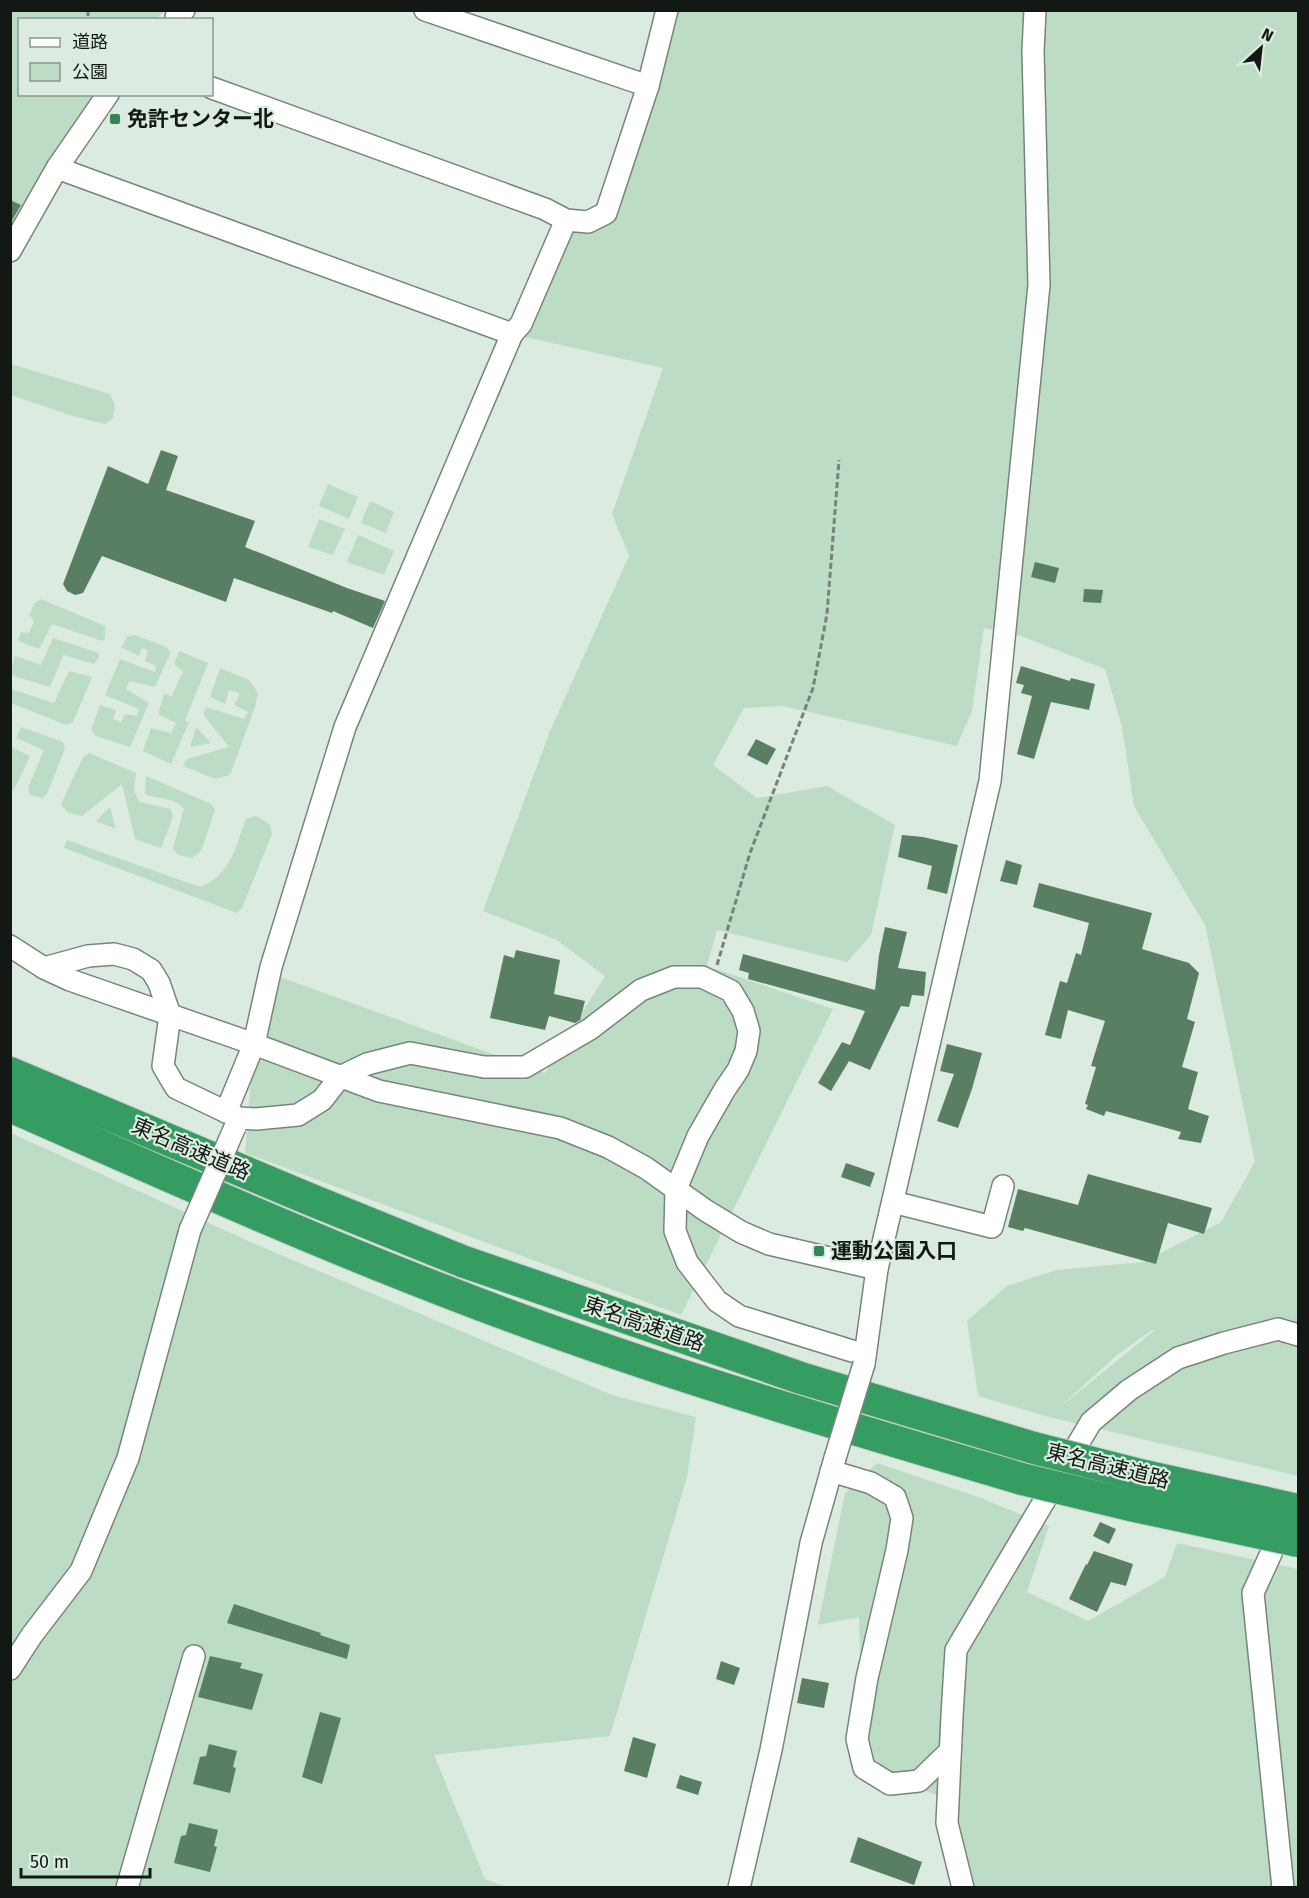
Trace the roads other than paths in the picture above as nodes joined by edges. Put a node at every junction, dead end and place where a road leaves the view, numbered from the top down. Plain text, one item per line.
1 (425, 10) edge
2 (668, 10) edge
3 (1035, 10) edge
4 (648, 86) junction
5 (213, 88) edge
6 (107, 96) edge
7 (57, 168) junction
8 (566, 220) junction
9 (10, 251) edge
10 (512, 334) junction
11 (10, 946) edge
12 (44, 968) junction
13 (170, 1015) junction
14 (254, 1044) junction
15 (10, 1073) edge
16 (340, 1077) junction
17 (10, 1106) edge
18 (233, 1119) junction
19 (1003, 1186) dead end
20 (676, 1189) junction
21 (893, 1202) junction
22 (877, 1269) junction
23 (1299, 1335) edge
24 (864, 1359) junction
25 (833, 1465) junction
26 (1299, 1505) edge
27 (1299, 1510) edge
28 (1299, 1541) edge
29 (194, 1656) dead end
30 (10, 1669) edge
31 (950, 1751) junction
32 (127, 1887) edge
33 (739, 1887) edge
34 (963, 1887) edge
35 (1283, 1887) edge

1 - 4 street
2 - 4 street
3 - 21 street
4 - 8 street
5 - 8 street
6 - 7 street
7 - 9 street
7 - 10 street
8 - 10 street
10 - 14 street
11 - 12 street
12 - 13 street
12 - 13 street
13 - 14 street
13 - 18 street
14 - 16 street
14 - 18 street
15 - 27 highway, 東名高速道路, bridge
16 - 18 street
16 - 20 street
16 - 20 street
17 - 28 highway, 東名高速道路, bridge
18 - 30 street, bridge
19 - 21 street
20 - 22 street
20 - 24 street
21 - 22 street
22 - 24 street
23 - 31 street
24 - 25 street, bridge
25 - 31 street
25 - 33 street
26 - 35 street
29 - 32 street
31 - 34 street

